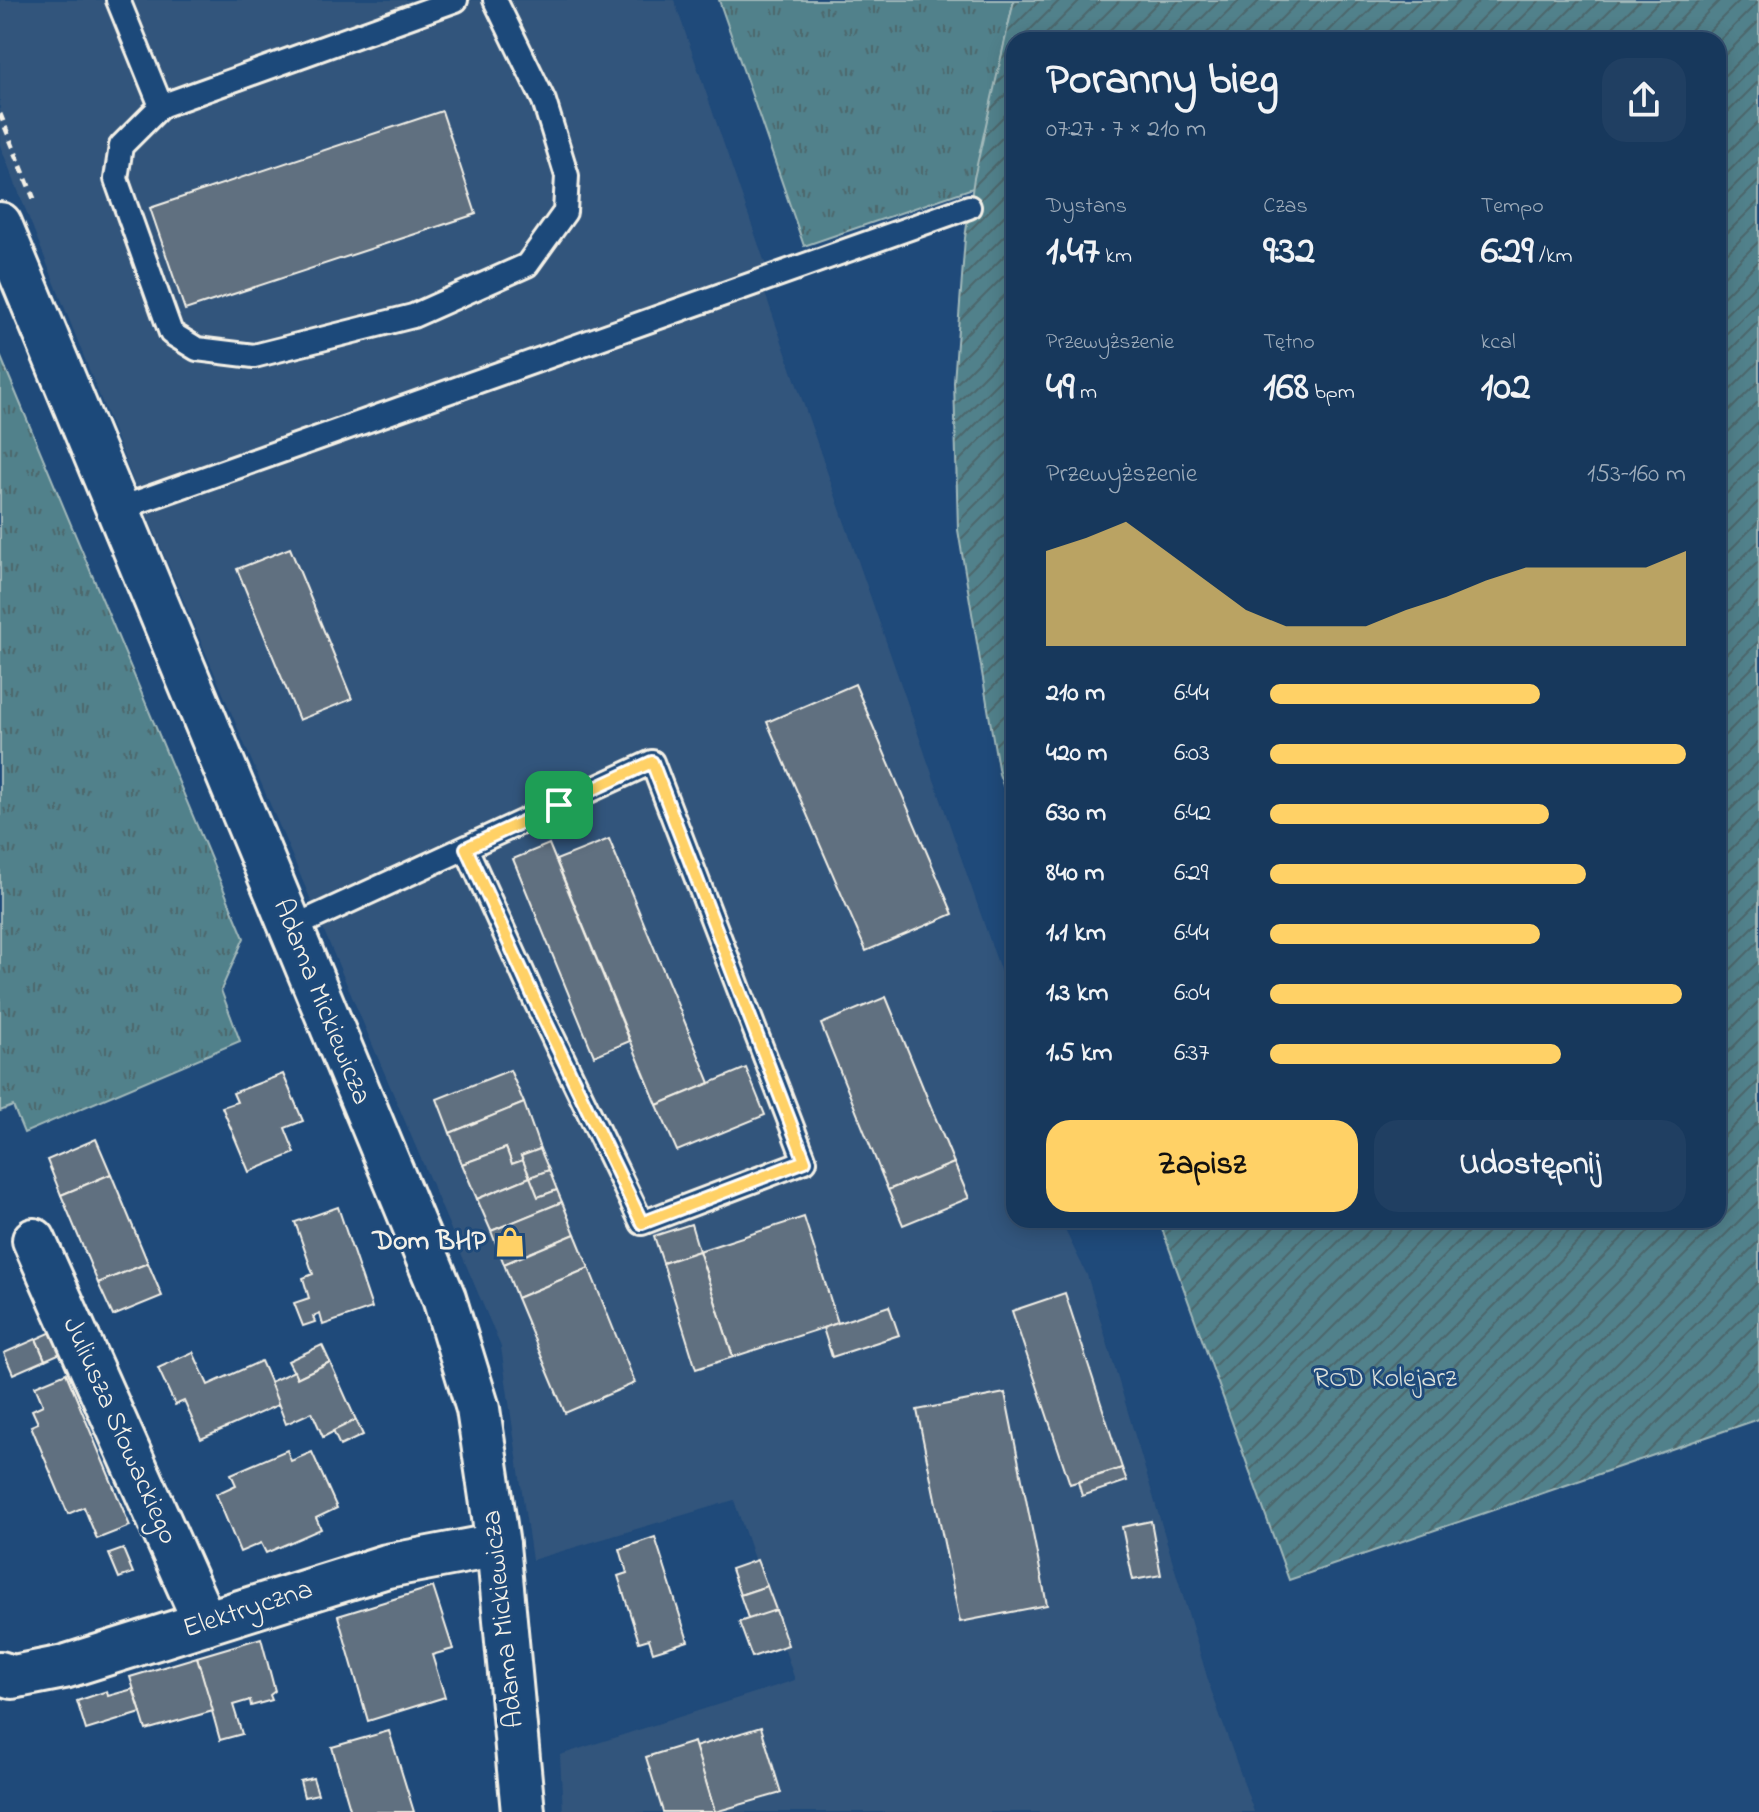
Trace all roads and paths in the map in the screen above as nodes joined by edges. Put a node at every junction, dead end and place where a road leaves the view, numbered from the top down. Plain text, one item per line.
1 (118, 0) edge
2 (456, 0) edge
3 (495, 0) edge
4 (161, 106) junction
5 (969, 207) dead end
6 (0, 224) edge
7 (118, 509) junction
8 (466, 848) junction
9 (291, 928) junction
10 (34, 1240) dead end
11 (498, 1545) junction
12 (205, 1623) junction
13 (0, 1673) edge
14 (523, 1812) edge

1 - 4 lane
2 - 4 lane
3 - 4 lane
5 - 7 lane
6 - 7 street, Adama Mickiewicza
7 - 9 street, Adama Mickiewicza
8 - 8 lane
8 - 9 lane
9 - 11 street, Adama Mickiewicza
10 - 12 street, Juliusza Słowackiego
11 - 12 street, Elektryczna
11 - 14 street, Adama Mickiewicza
12 - 13 street, Elektryczna

